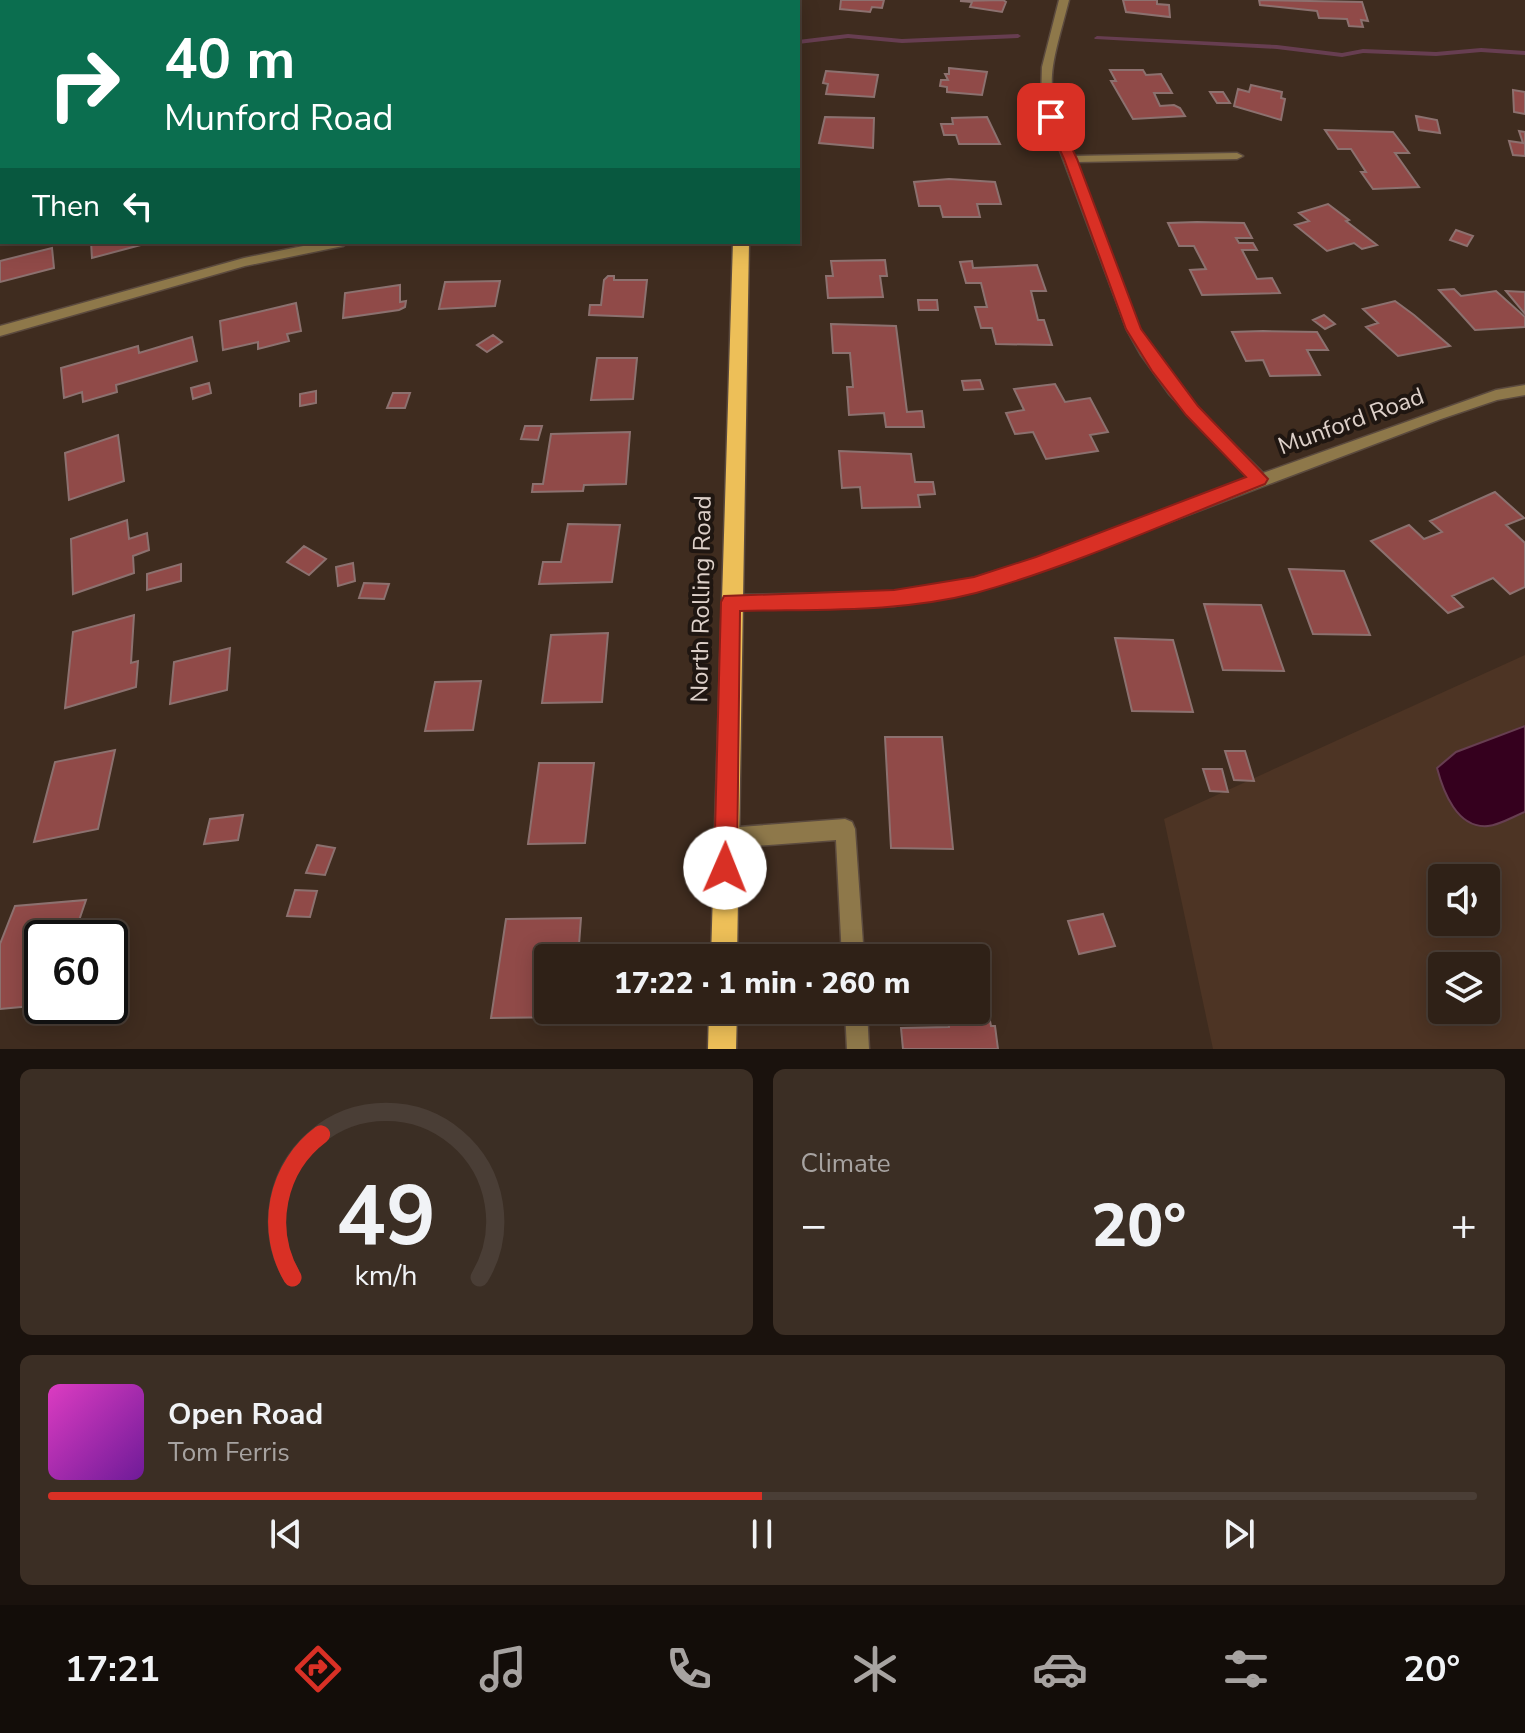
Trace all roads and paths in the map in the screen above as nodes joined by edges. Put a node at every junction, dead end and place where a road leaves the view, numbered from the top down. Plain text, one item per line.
1 (1064, 0) edge
2 (1237, 156) dead end
3 (1070, 159) junction
4 (333, 244) edge
5 (741, 244) edge
6 (0, 331) edge
7 (1525, 390) edge
8 (1259, 479) junction
9 (731, 602) junction
10 (726, 838) junction
11 (724, 944) edge
12 (852, 944) edge
13 (723, 1024) edge
14 (857, 1024) edge
15 (722, 1049) edge
16 (858, 1049) edge

1 - 3 street
2 - 3 street
3 - 8 street
4 - 6 street
5 - 9 main road, North Rolling Road
7 - 8 street, Munford Road
8 - 9 street, Munford Road
9 - 10 main road, North Rolling Road
10 - 11 main road, North Rolling Road
10 - 12 street
13 - 15 main road
14 - 16 street

